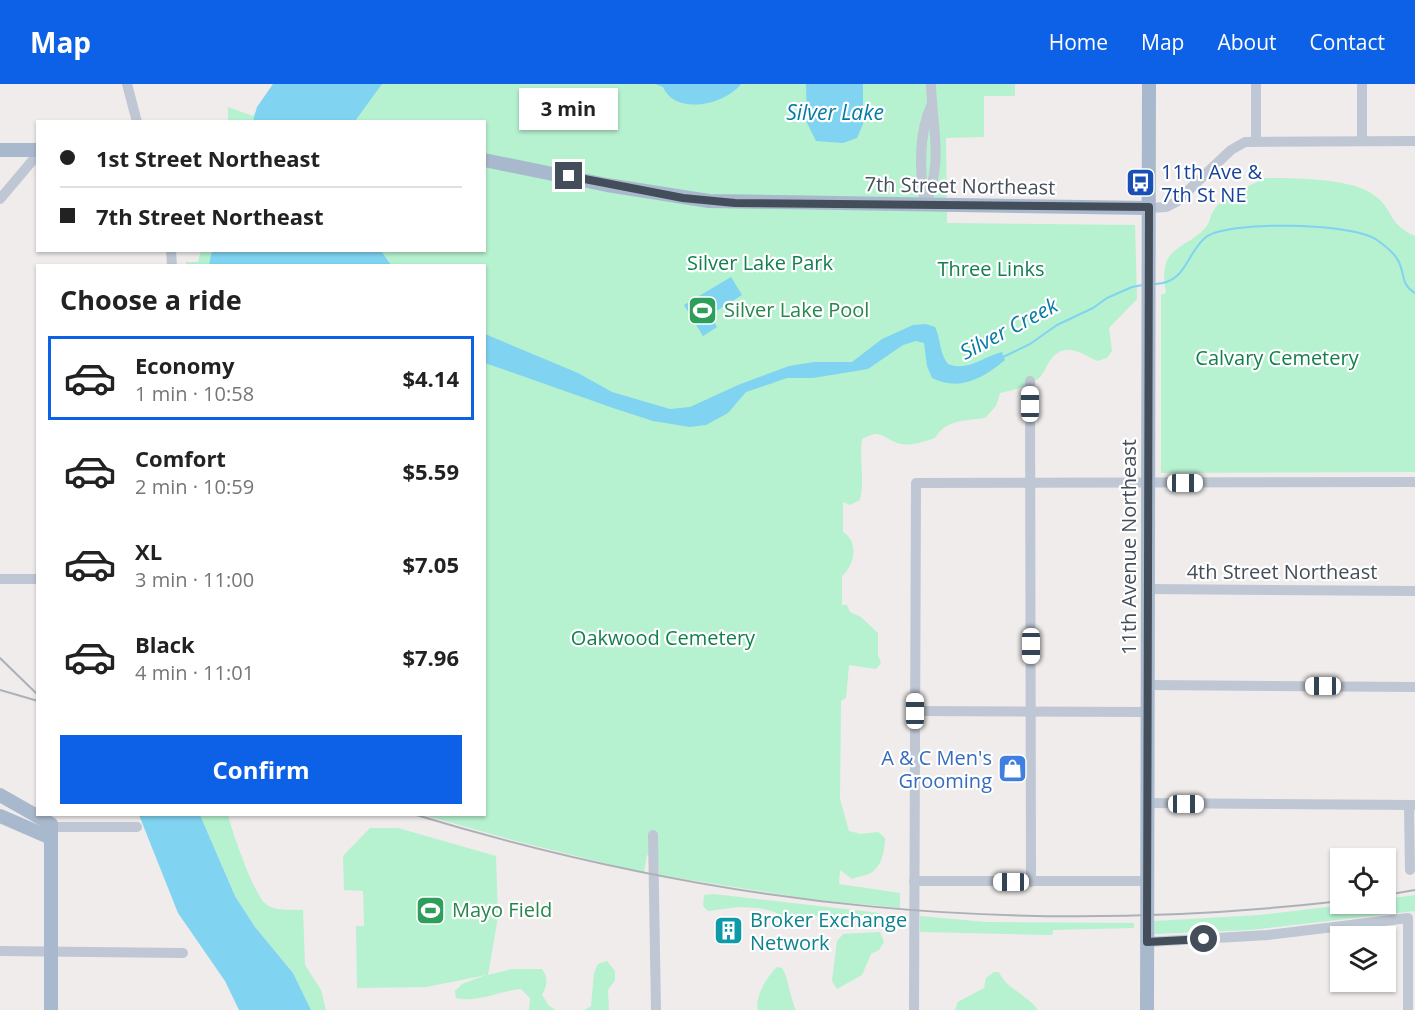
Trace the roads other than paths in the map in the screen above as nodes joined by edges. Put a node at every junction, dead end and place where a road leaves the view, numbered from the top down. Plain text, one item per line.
1 (128, 84) edge
2 (931, 84) edge
3 (1149, 84) edge
4 (1256, 84) edge
5 (1362, 84) edge
6 (137, 120) edge
7 (1256, 141) junction
8 (1362, 141) junction
9 (1415, 141) edge
10 (0, 150) edge
11 (36, 152) edge
12 (36, 154) edge
13 (486, 160) edge
14 (0, 199) edge
15 (925, 205) junction
16 (1149, 207) junction
17 (1030, 381) dead end
18 (1415, 482) edge
19 (1030, 483) junction
20 (1148, 483) junction
21 (0, 579) edge
22 (36, 579) edge
23 (1148, 589) junction
24 (1415, 591) edge
25 (1149, 685) junction
26 (1415, 687) edge
27 (915, 711) junction
28 (1032, 711) junction
29 (1148, 712) junction
30 (0, 795) edge
31 (1148, 803) junction
32 (1412, 805) edge
33 (36, 806) edge
34 (22, 809) junction
35 (0, 816) edge
36 (51, 826) edge
37 (137, 827) dead end
38 (653, 835) dead end
39 (1410, 870) dead end
40 (914, 880) junction
41 (1147, 881) junction
42 (1031, 882) junction
43 (1147, 942) junction
44 (0, 951) edge
45 (51, 951) junction
46 (183, 952) dead end
47 (51, 1010) edge
48 (656, 1010) edge
49 (914, 1010) edge
50 (1147, 1010) edge
51 (1408, 1010) edge

1 - 6 street
2 - 15 street
3 - 16 main road, 11th Avenue Northeast
4 - 7 street
5 - 8 street
7 - 8 street, 7th Street Northeast
7 - 16 street, 7th Street Northeast
8 - 9 street, 7th Street Northeast
10 - 11 main road
12 - 14 street
13 - 15 main road, 7th Street Northeast
15 - 16 main road, 7th Street Northeast
16 - 20 main road, 11th Avenue Northeast
17 - 19 street
18 - 20 street
19 - 20 street
19 - 27 street
19 - 28 street
20 - 23 main road, 11th Avenue Northeast
21 - 22 street
23 - 24 street, 4th Street Northeast
23 - 25 main road, 11th Avenue Northeast
25 - 26 street
25 - 29 main road, 11th Avenue Northeast
27 - 28 street
27 - 40 street
28 - 29 street
28 - 42 street
29 - 31 main road, 11th Avenue Northeast
30 - 34 main road
31 - 32 street
31 - 41 main road, 11th Avenue Northeast
32 - 39 street
33 - 34 main road
34 - 36 main road
35 - 36 main road
36 - 37 street
36 - 45 main road
38 - 48 street
40 - 42 street
40 - 49 street
41 - 42 street
41 - 43 main road, 11th Avenue Northeast
43 - 50 main road, 11th Avenue Northeast
43 - 51 street
44 - 45 street
45 - 46 street
45 - 47 main road

